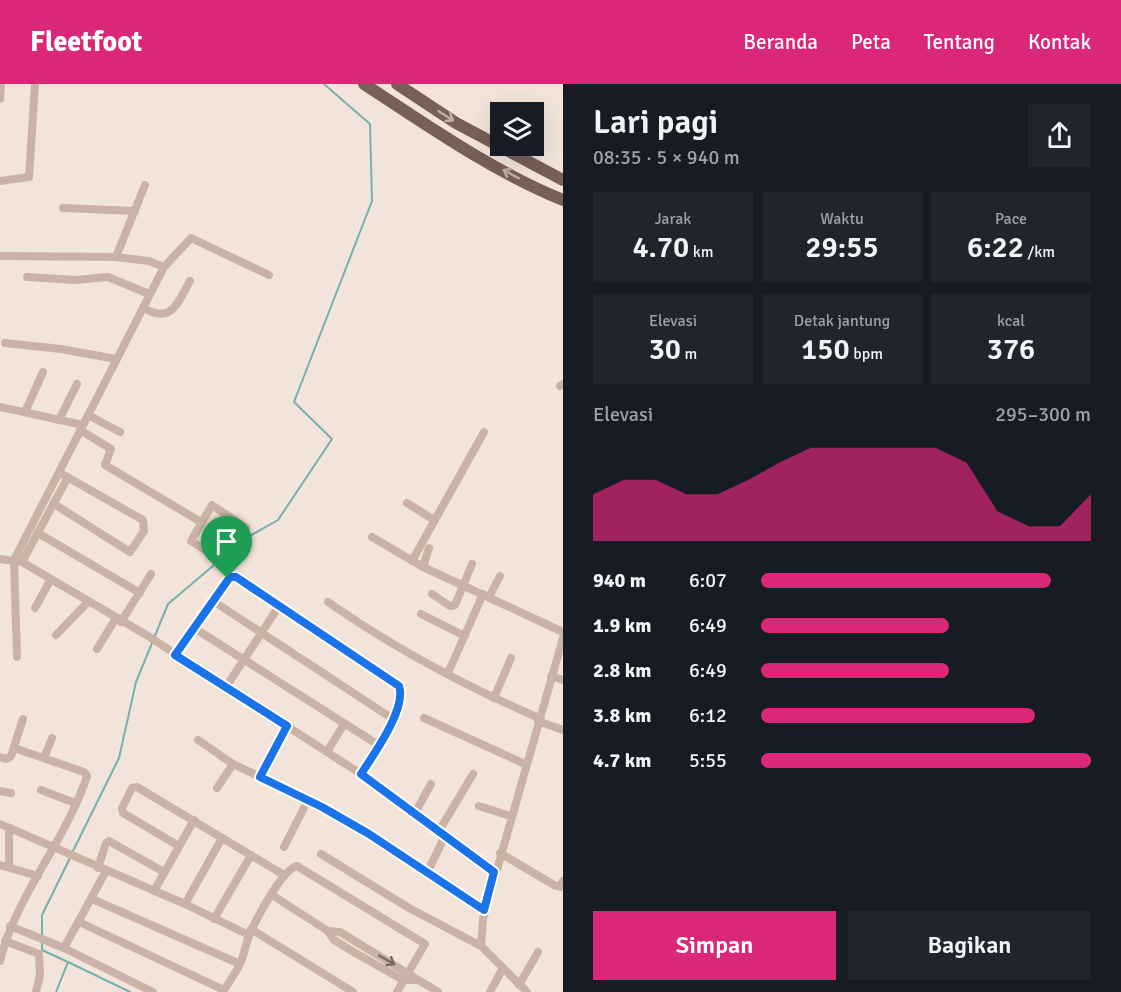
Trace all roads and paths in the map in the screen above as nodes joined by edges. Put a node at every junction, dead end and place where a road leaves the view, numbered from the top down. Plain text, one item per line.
1 (1, 84) edge
2 (35, 84) edge
3 (364, 84) edge
4 (397, 84) edge
5 (0, 99) edge
6 (563, 180) edge
7 (0, 181) edge
8 (145, 185) dead end
9 (563, 200) edge
10 (63, 208) dead end
11 (135, 211) junction
12 (0, 256) edge
13 (116, 257) junction
14 (164, 267) junction
15 (269, 275) dead end
16 (27, 277) dead end
17 (190, 281) dead end
18 (149, 294) junction
19 (143, 308) junction
20 (4, 343) dead end
21 (116, 359) junction
22 (43, 372) dead end
23 (77, 384) dead end
24 (0, 406) edge
25 (25, 412) junction
26 (88, 415) junction
27 (59, 420) junction
28 (81, 428) junction
29 (120, 432) dead end
30 (484, 432) dead end
31 (60, 473) junction
32 (68, 477) junction
33 (407, 503) dead end
34 (54, 504) junction
35 (434, 520) junction
36 (201, 522) junction
37 (246, 528) dead end
38 (38, 533) junction
39 (372, 537) dead end
40 (429, 548) dead end
41 (211, 554) dead end
42 (0, 559) edge
43 (18, 561) junction
44 (412, 561) junction
45 (472, 564) dead end
46 (423, 567) junction
47 (151, 574) dead end
48 (500, 576) dead end
49 (51, 579) junction
50 (464, 587) junction
51 (140, 593) junction
52 (432, 594) dead end
53 (486, 596) junction
54 (213, 601) junction
55 (88, 602) junction
56 (328, 602) dead end
57 (279, 606) junction
58 (35, 608) dead end
59 (422, 614) dead end
60 (118, 620) junction
61 (194, 628) junction
62 (261, 632) junction
63 (563, 632) edge
64 (56, 635) dead end
65 (465, 636) junction
66 (563, 638) edge
67 (97, 649) dead end
68 (561, 649) edge
69 (175, 655) junction
70 (17, 657) dead end
71 (511, 658) dead end
72 (244, 659) junction
73 (448, 673) junction
74 (550, 676) junction
75 (563, 680) edge
76 (226, 687) junction
77 (494, 698) junction
78 (424, 718) dead end
79 (23, 719) dead end
80 (393, 719) junction
81 (538, 720) junction
82 (344, 724) junction
83 (287, 726) junction
84 (563, 730) edge
85 (52, 738) dead end
86 (198, 740) dead end
87 (380, 746) junction
88 (14, 748) junction
89 (327, 752) junction
90 (0, 758) edge
91 (44, 758) junction
92 (233, 764) junction
93 (525, 764) junction
94 (361, 774) junction
95 (473, 774) dead end
96 (260, 777) junction
97 (431, 784) dead end
98 (217, 788) dead end
99 (41, 790) dead end
100 (0, 791) edge
101 (11, 793) dead end
102 (308, 800) junction
103 (75, 803) junction
104 (479, 806) dead end
105 (415, 813) junction
106 (510, 816) junction
107 (194, 820) junction
108 (0, 824) edge
109 (9, 828) junction
110 (442, 833) junction
111 (222, 838) junction
112 (179, 846) junction
113 (284, 847) dead end
114 (56, 850) junction
115 (321, 854) dead end
116 (500, 854) junction
117 (251, 855) junction
118 (0, 865) edge
119 (9, 866) junction
120 (100, 869) junction
121 (428, 871) junction
122 (164, 872) junction
123 (494, 872) junction
124 (284, 875) junction
125 (38, 876) junction
126 (563, 882) edge
127 (154, 891) junction
128 (272, 895) junction
129 (92, 899) junction
130 (185, 904) junction
131 (484, 910) junction
132 (214, 919) junction
133 (79, 922) junction
134 (13, 927) junction
135 (328, 931) junction
136 (250, 932) junction
137 (5, 941) junction
138 (481, 946) junction
139 (64, 948) junction
140 (368, 950) junction
141 (538, 952) dead end
142 (363, 958) junction
143 (0, 961) edge
144 (240, 964) junction
145 (502, 968) junction
146 (409, 973) junction
147 (403, 980) junction
148 (417, 981) junction
149 (519, 985) junction
150 (223, 991) edge
151 (36, 992) edge
152 (153, 992) edge
153 (353, 992) edge
154 (397, 992) edge
155 (438, 992) edge
156 (490, 992) edge
157 (527, 992) edge

1 - 5 street
2 - 7 street
9 -> 3 main road
4 -> 6 main road
8 - 11 street
10 - 11 street
11 - 13 street
12 - 13 street
13 - 14 street
14 - 15 street
14 - 18 street
16 - 18 street
17 - 19 street
18 - 19 street
19 - 21 street
20 - 21 street
21 - 26 street
22 - 25 street
23 - 27 street
24 - 25 street
25 - 27 street
26 - 28 street
26 - 29 street
27 - 28 street
28 - 31 street
28 - 36 street
30 - 35 street
31 - 32 street
31 - 43 street
32 - 34 street
32 - 34 street
33 - 35 street
34 - 38 street
35 - 44 street
36 - 37 street
36 - 41 street
38 - 43 street
38 - 51 street
39 - 44 street
40 - 46 street
42 - 43 street
43 - 49 street
43 - 70 street
44 - 46 street
45 - 50 street
46 - 50 street
47 - 51 street
48 - 53 street
49 - 55 street
49 - 58 street
50 - 52 street
50 - 53 street
51 - 60 street
53 - 63 street
53 - 65 street
54 - 57 street
54 - 61 street
54 - 62 street
55 - 60 street
55 - 64 street
56 - 73 street
57 - 62 street
57 - 80 street
59 - 65 street
60 - 67 street
60 - 69 street
61 - 69 street
61 - 72 street
62 - 72 street
62 - 80 street
65 - 73 street
66 - 68 street
68 - 74 street
69 - 76 street
71 - 77 street
72 - 76 street
72 - 82 street
73 - 77 street
74 - 75 street
74 - 81 street
76 - 83 street
77 - 81 street
78 - 93 street
79 - 88 street
80 - 87 street
81 - 84 street
81 - 93 street
82 - 87 street
82 - 89 street
83 - 89 street
83 - 96 street
85 - 91 street
86 - 92 street
87 - 94 street
88 - 90 street
88 - 91 street
89 - 94 street
91 - 103 street
92 - 96 street
92 - 98 street
93 - 106 street
94 - 105 street
95 - 110 street
96 - 102 street
97 - 105 street
99 - 103 street
100 - 101 street
102 - 113 street
102 - 121 street
103 - 114 street
104 - 106 street
105 - 110 street
106 - 116 street
107 - 111 street
107 - 112 street
107 - 112 street
108 - 109 street
109 - 114 street
109 - 119 street
110 - 121 street
110 - 123 street
111 - 117 street
111 - 130 street
112 - 122 street
114 - 120 street
114 - 125 street
115 - 138 street
116 - 123 street
116 - 126 street
117 - 124 street
117 - 132 street
118 - 119 street
119 - 125 street
120 - 122 street
120 - 127 street
120 - 129 street
121 - 131 street
122 - 127 street
123 - 131 street
124 - 128 street
124 - 146 street
125 - 134 street
127 - 130 street
128 - 135 street
128 - 136 street
129 - 133 street
129 - 144 street
130 - 132 street
131 - 138 street
132 - 136 street
133 - 139 street
133 - 150 street
134 - 137 street
134 - 139 street
135 - 140 street
135 - 142 street
136 - 144 street
136 - 153 street
137 - 143 street
137 - 151 street
138 - 145 street
139 - 152 street
140 - 142 street
140 -> 146 street
141 - 149 street
142 - 147 street
144 - 150 street
145 - 149 street
145 - 156 street
146 - 147 street
146 - 148 street
147 - 148 street
147 - 154 street
148 - 155 street
149 - 157 street

